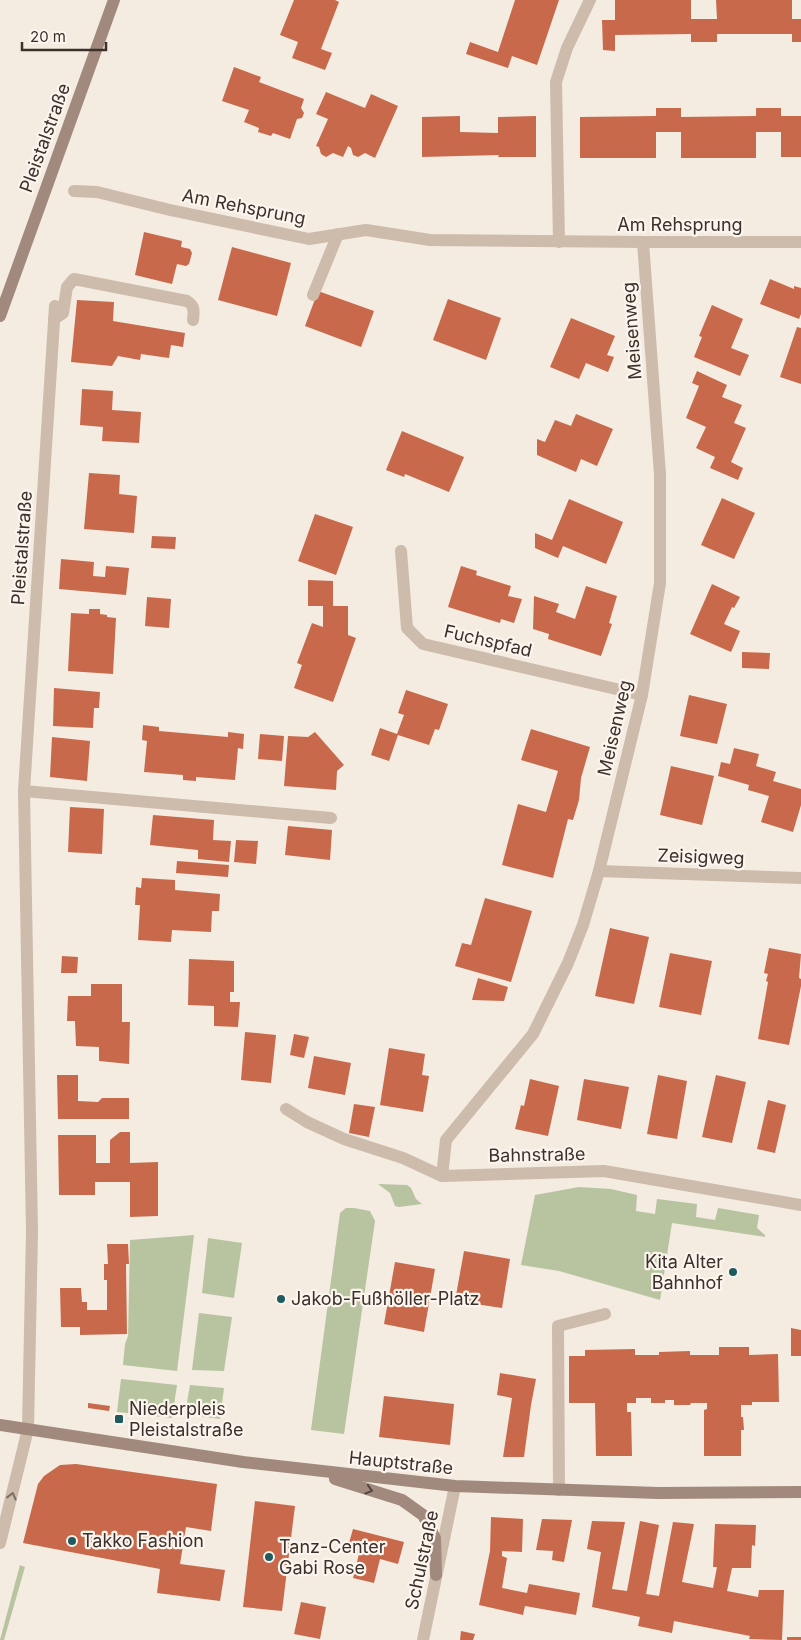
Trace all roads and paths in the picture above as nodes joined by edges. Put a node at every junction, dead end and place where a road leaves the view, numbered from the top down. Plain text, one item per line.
1 (114, 0) edge
2 (590, 0) edge
3 (74, 191) dead end
4 (338, 234) junction
5 (559, 242) junction
6 (643, 242) junction
7 (801, 242) edge
8 (313, 296) dead end
9 (0, 316) edge
10 (193, 320) dead end
11 (401, 551) dead end
12 (642, 695) junction
13 (24, 791) junction
14 (331, 818) dead end
15 (599, 872) junction
16 (801, 878) edge
17 (286, 1109) dead end
18 (442, 1176) junction
19 (801, 1206) edge
20 (605, 1314) dead end
21 (0, 1425) edge
22 (28, 1429) junction
23 (306, 1470) junction
24 (455, 1486) junction
25 (559, 1490) junction
26 (801, 1492) edge
27 (0, 1543) edge
28 (436, 1575) junction
29 (423, 1640) edge

1 - 9 main road, Pleistalstraße
2 - 5 street
3 - 4 street, Am Rehsprung
4 - 5 street, Am Rehsprung
4 - 8 street
5 - 6 street, Am Rehsprung
6 - 7 street, Am Rehsprung
6 - 12 street, Meisenweg
10 - 13 street, Pleistalstraße
11 - 12 street, Fuchspfad
12 - 15 street, Meisenweg
13 - 14 street
13 - 22 street, Pleistalstraße
15 - 16 street, Zeisigweg
15 - 18 street, Meisenweg
17 - 18 street, Bahnstraße
18 - 19 street, Bahnstraße
20 - 25 street
21 - 22 main road, Hauptstraße
22 - 23 main road, Hauptstraße
27 -> 22 street, Pleistalstraße
23 - 24 main road, Hauptstraße
23 -> 28 main road
24 - 25 main road, Hauptstraße
24 - 28 street, Schulstraße
25 - 26 main road, Hauptstraße
28 - 29 street, Schulstraße

